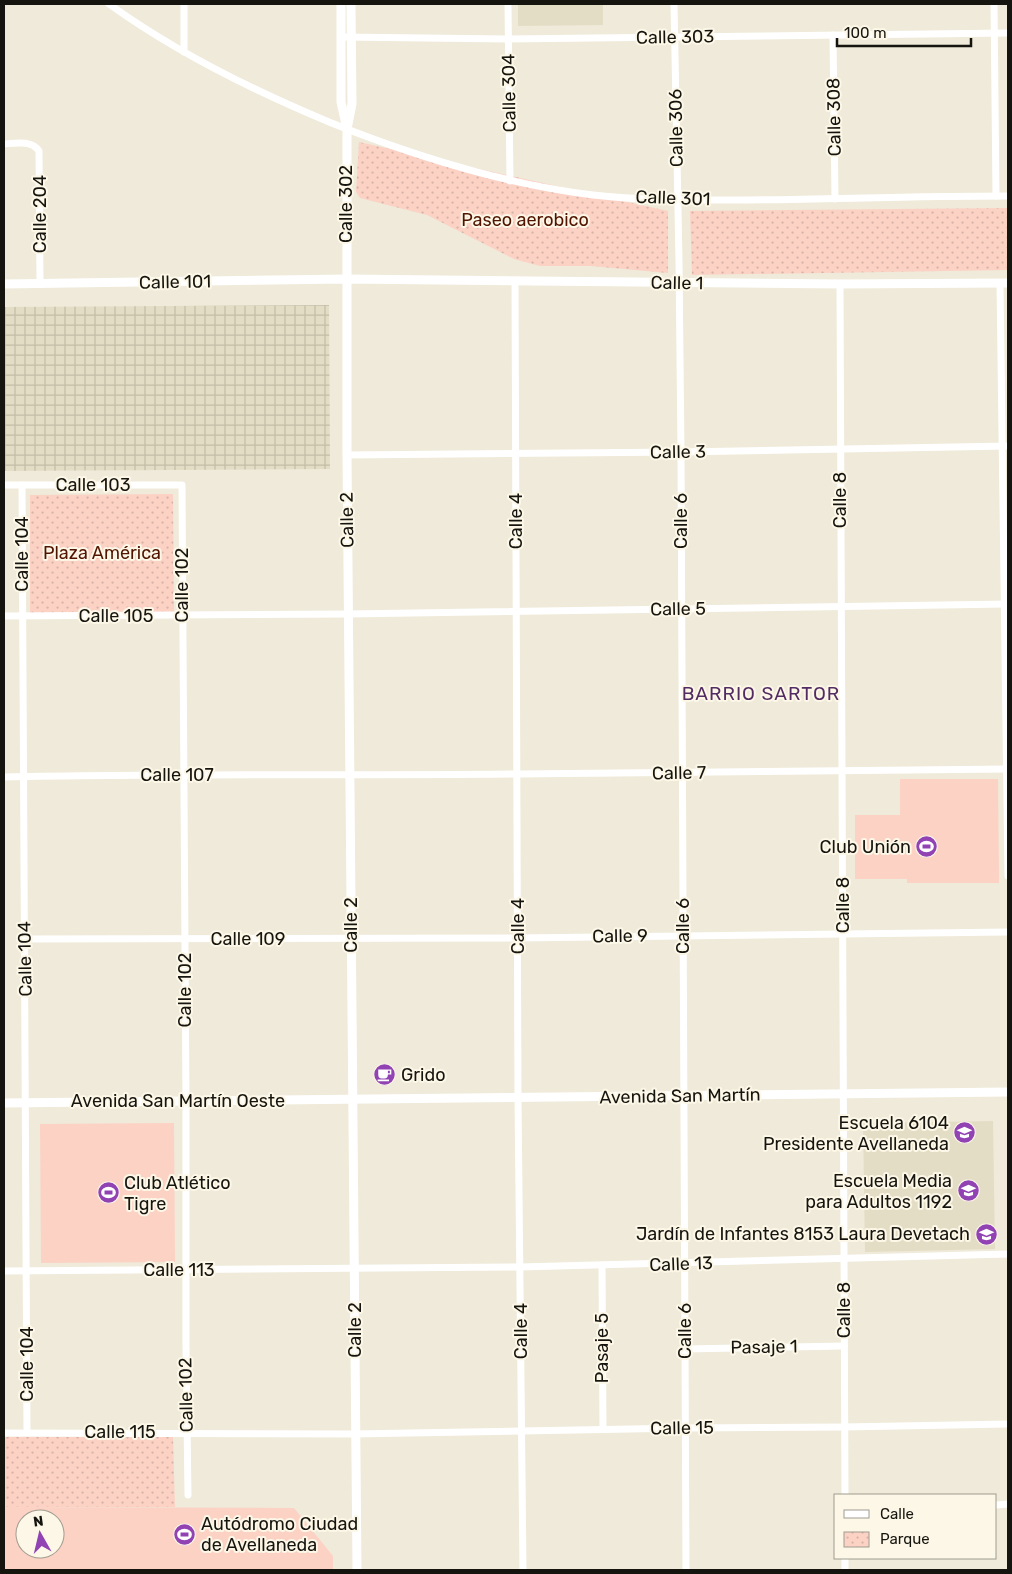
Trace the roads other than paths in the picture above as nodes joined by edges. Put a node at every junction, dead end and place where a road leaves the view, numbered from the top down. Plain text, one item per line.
1 (109, 4) edge
2 (184, 4) edge
3 (341, 4) edge
4 (351, 4) edge
5 (508, 4) edge
6 (674, 4) edge
7 (994, 4) edge
8 (994, 33) junction
9 (1008, 33) edge
10 (833, 35) junction
11 (341, 37) junction
12 (674, 37) junction
13 (352, 38) junction
14 (508, 39) junction
15 (184, 52) junction
16 (347, 129) junction
17 (4, 144) edge
18 (510, 181) junction
19 (996, 196) junction
20 (1008, 196) edge
21 (835, 199) junction
22 (678, 200) junction
23 (346, 279) junction
24 (515, 281) junction
25 (679, 283) junction
26 (1004, 283) edge
27 (4, 284) edge
28 (40, 284) junction
29 (840, 284) junction
30 (1005, 446) edge
31 (840, 449) junction
32 (681, 452) junction
33 (516, 453) junction
34 (347, 455) junction
35 (4, 484) edge
36 (22, 485) junction
37 (182, 485) joint
38 (1006, 604) edge
39 (841, 606) junction
40 (682, 609) junction
41 (517, 612) junction
42 (348, 614) junction
43 (182, 615) junction
44 (4, 616) edge
45 (22, 616) junction
46 (843, 769) junction
47 (1007, 769) edge
48 (682, 773) junction
49 (183, 774) junction
50 (518, 774) junction
51 (350, 775) junction
52 (23, 776) junction
53 (4, 777) edge
54 (1008, 876) edge
55 (1008, 932) edge
56 (843, 934) junction
57 (683, 935) junction
58 (518, 938) junction
59 (24, 939) junction
60 (184, 939) junction
61 (351, 939) junction
62 (1008, 1092) edge
63 (843, 1094) junction
64 (683, 1096) junction
65 (518, 1098) junction
66 (352, 1100) junction
67 (186, 1101) junction
68 (26, 1102) junction
69 (4, 1103) edge
70 (1008, 1254) edge
71 (844, 1259) junction
72 (684, 1264) junction
73 (602, 1266) junction
74 (354, 1268) junction
75 (520, 1268) junction
76 (186, 1270) junction
77 (4, 1271) edge
78 (27, 1271) junction
79 (844, 1346) junction
80 (685, 1349) junction
81 (1008, 1424) edge
82 (844, 1427) junction
83 (685, 1428) junction
84 (603, 1429) junction
85 (521, 1430) junction
86 (28, 1432) junction
87 (187, 1432) junction
88 (4, 1433) edge
89 (356, 1434) junction
90 (845, 1494) edge
91 (188, 1495) dead end
92 (357, 1570) edge
93 (522, 1570) edge
94 (686, 1570) edge

1 - 15 street, Calle 301
2 - 15 street
3 - 11 street, Calle 302
4 - 13 street, Calle 302
5 - 14 street, Calle 304
6 - 12 street, Calle 306
7 - 8 street
8 - 9 street, Calle 303
8 - 10 street, Calle 303
8 - 19 street
10 - 12 street, Calle 303
10 - 21 street, Calle 308
11 - 13 street, Calle 303
11 - 16 street, Calle 302
12 - 14 street, Calle 303
12 - 22 street, Calle 306
13 - 14 street, Calle 303
13 - 16 street, Calle 302
14 - 18 street, Calle 304
15 - 16 street, Calle 301
16 - 18 street, Calle 301
16 - 23 street, Calle 302
17 - 28 street, Calle 204
18 - 22 street, Calle 301
19 - 20 street, Calle 301
19 - 21 street, Calle 301
21 - 22 street, Calle 301
22 - 25 street, Calle 306
23 - 24 street, Calle 1
23 - 28 street, Calle 101
23 - 34 street, Calle 2
24 - 25 street, Calle 1
24 - 33 street, Calle 4
25 - 29 street, Calle 1
25 - 32 street, Calle 6
26 - 29 street, Calle 1
26 - 30 street
27 - 28 street, Calle 101
29 - 31 street, Calle 8
30 - 31 street, Calle 3
30 - 38 street
31 - 32 street, Calle 3
31 - 39 street, Calle 8
32 - 33 street, Calle 3
32 - 40 street, Calle 6
33 - 34 street, Calle 3
33 - 41 street, Calle 4
34 - 42 street, Calle 2
35 - 36 street, Calle 103
36 - 37 street, Calle 103
36 - 45 street, Calle 104
37 - 43 street, Calle 102
38 - 39 street, Calle 5
38 - 47 street
39 - 40 street, Calle 5
39 - 46 street, Calle 8
40 - 41 street, Calle 5
40 - 48 street, Calle 6
41 - 42 street, Calle 5
41 - 50 street, Calle 4
42 - 43 street, Calle 105
42 - 51 street, Calle 2
43 - 45 street, Calle 105
43 - 49 street, Calle 102
44 - 45 street, Calle 105
45 - 52 street, Calle 104
46 - 47 street, Calle 7
46 - 48 street, Calle 7
46 - 56 street, Calle 8
47 - 54 street
48 - 50 street, Calle 7
48 - 57 street, Calle 6
49 - 51 street, Calle 107
49 - 52 street, Calle 107
49 - 60 street, Calle 102
50 - 51 street, Calle 7
50 - 58 street, Calle 4
51 - 61 street, Calle 2
52 - 53 street, Calle 107
52 - 59 street, Calle 104
55 - 56 street, Calle 9
56 - 57 street, Calle 9
56 - 63 street, Calle 8
57 - 58 street, Calle 9
57 - 64 street, Calle 6
58 - 61 street, Calle 9
58 - 65 street, Calle 4
59 - 60 street, Calle 109
59 - 68 street, Calle 104
60 - 61 street, Calle 109
60 - 67 street, Calle 102
61 - 66 street, Calle 2
62 - 63 street, Avenida San Martín
63 - 64 street, Avenida San Martín
63 - 71 street, Calle 8
64 - 65 street, Avenida San Martín
64 - 72 street, Calle 6
65 - 66 street, Avenida San Martín
65 - 75 street, Calle 4
66 - 67 street, Avenida San Martín Oeste
66 - 74 street, Calle 2
67 - 68 street, Avenida San Martín Oeste
67 - 76 street, Calle 102
68 - 69 street, Avenida San Martín Oeste
68 - 78 street, Calle 104
70 - 71 street, Calle 13
71 - 72 street, Calle 13
71 - 79 street, Calle 8
72 - 73 street, Calle 13
72 - 80 street, Calle 6
73 - 75 street, Calle 13
73 - 84 street, Pasaje 5
74 - 75 street, Calle 13
74 - 76 street, Calle 113
74 - 89 street, Calle 2
75 - 85 street, Calle 4
76 - 78 street, Calle 113
76 - 87 street, Calle 102
77 - 78 street, Calle 113
78 - 86 street, Calle 104
79 - 80 street, Pasaje 1
79 - 82 street, Calle 8
80 - 83 street, Calle 6
81 - 82 street, Calle 15
82 - 83 street, Calle 15
82 - 90 street, Calle 8
83 - 84 street, Calle 15
83 - 94 street, Calle 6
84 - 85 street, Calle 15
85 - 89 street, Calle 15
85 - 93 street, Calle 4
86 - 87 street, Calle 115
86 - 88 street, Calle 115
87 - 89 street, Calle 115
87 - 91 street, Calle 102
89 - 92 street, Calle 2

